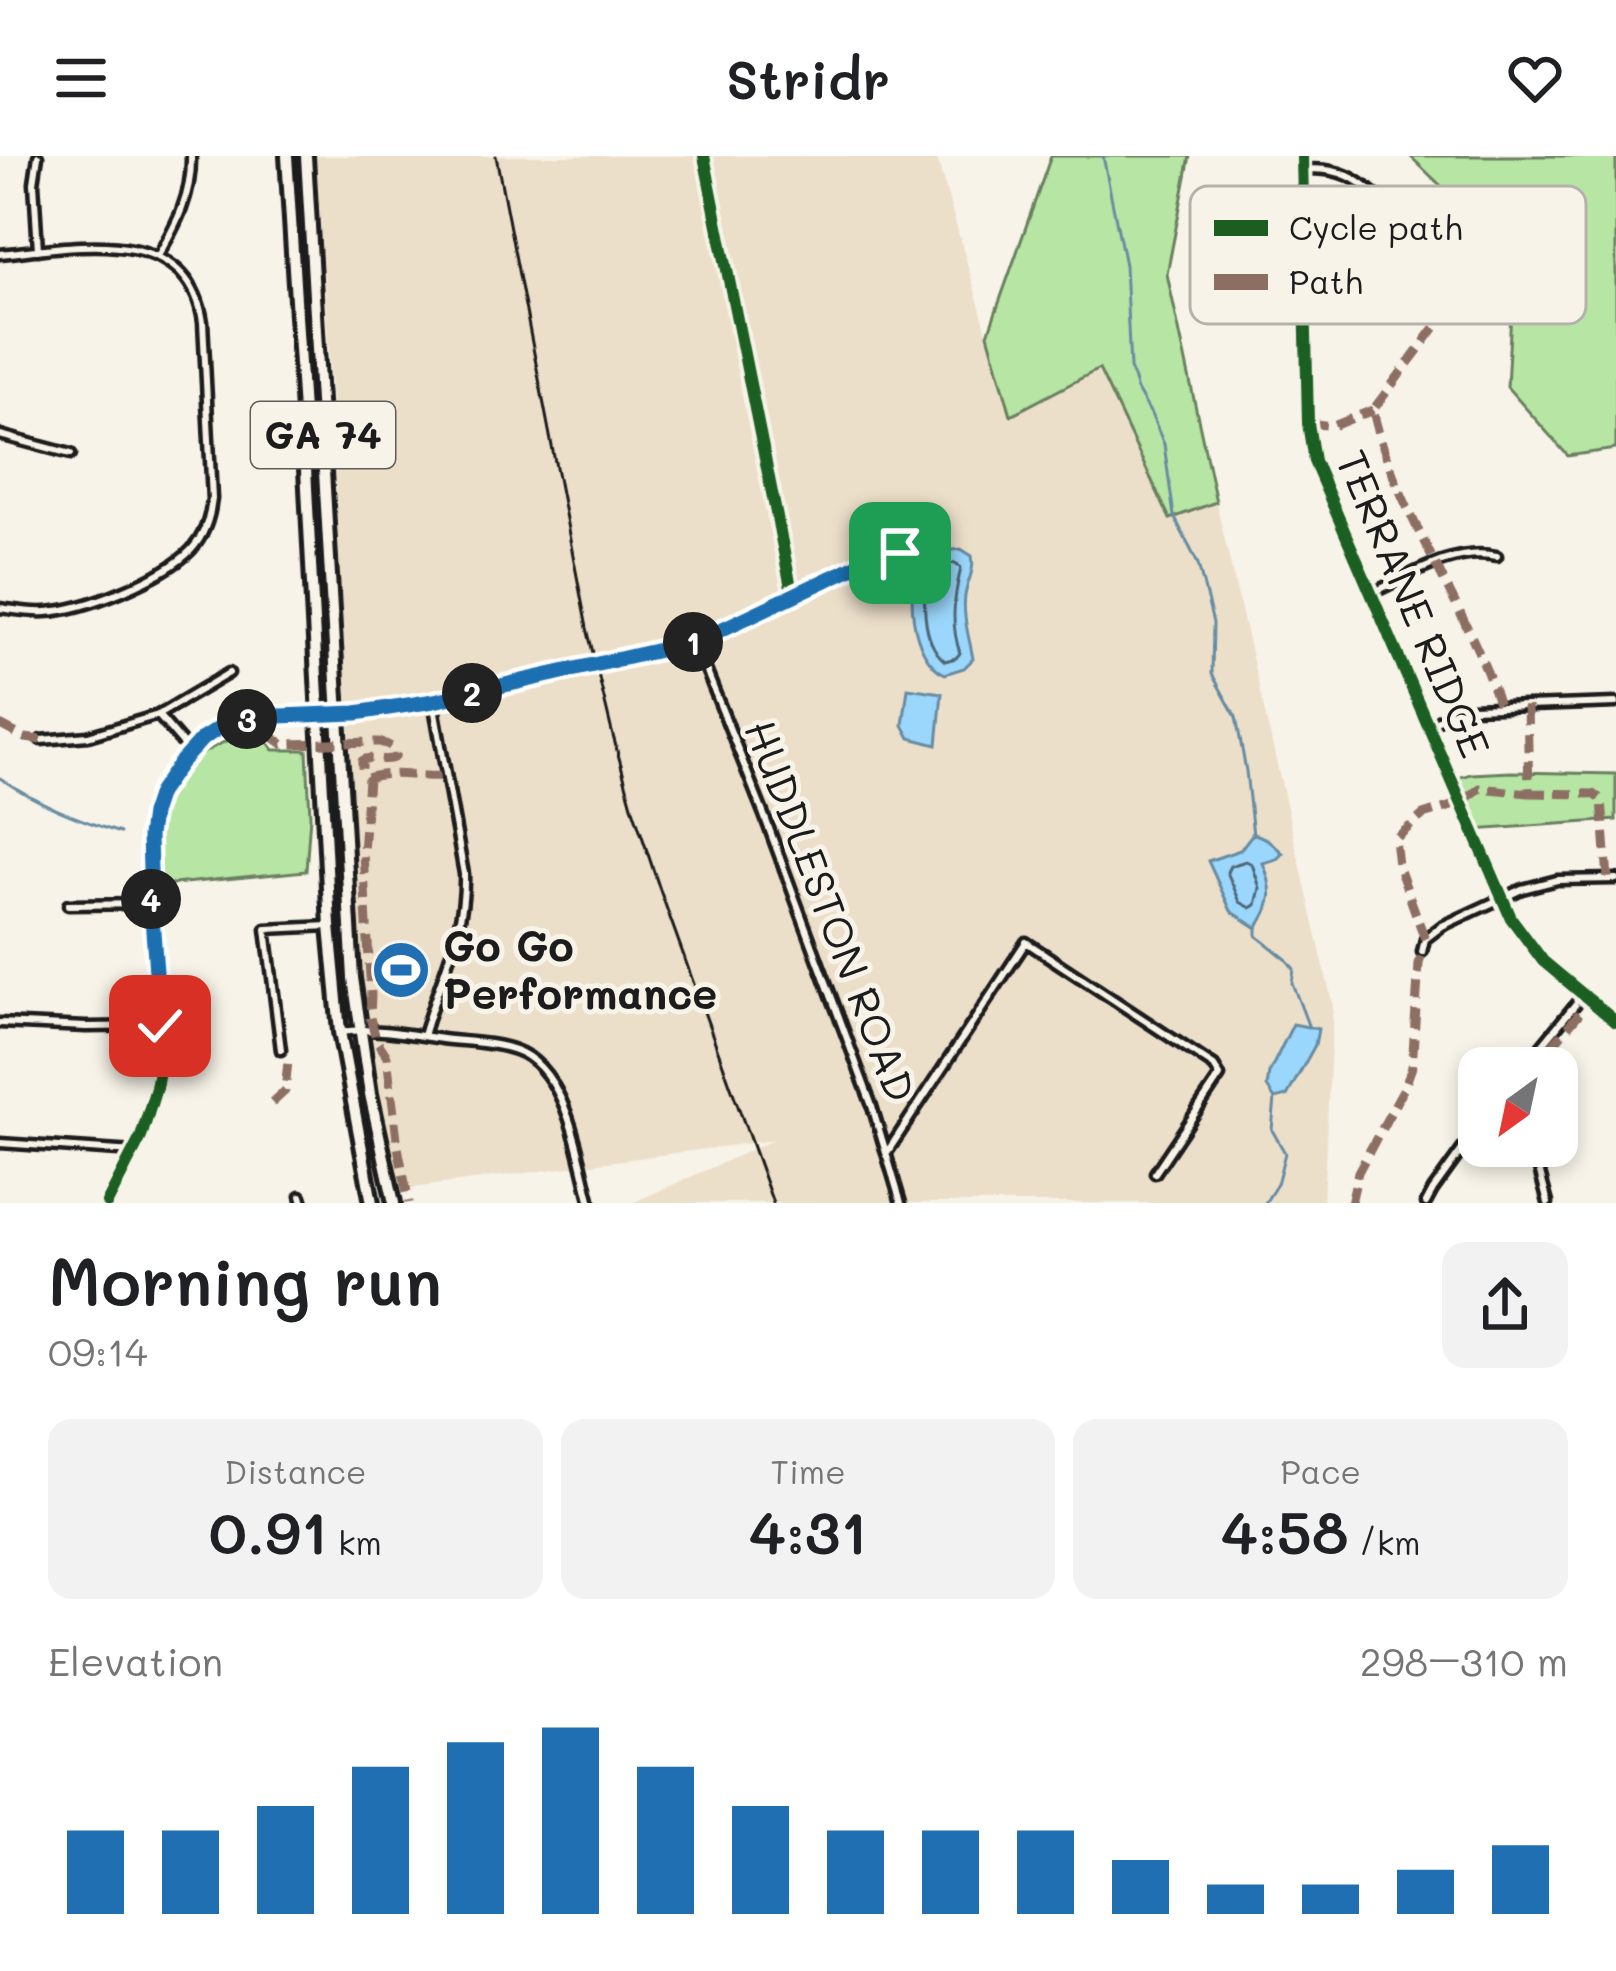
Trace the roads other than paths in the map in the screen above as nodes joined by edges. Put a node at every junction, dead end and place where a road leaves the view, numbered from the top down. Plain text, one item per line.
1 (38, 156) edge
2 (191, 156) edge
3 (287, 156) edge
4 (306, 156) edge
5 (704, 156) edge
6 (1301, 156) edge
7 (1302, 170) junction
8 (1303, 186) edge
9 (1363, 186) edge
10 (38, 250) junction
11 (0, 254) edge
12 (158, 256) junction
13 (1307, 324) edge
14 (0, 435) edge
15 (71, 454) dead end
16 (910, 551) dead end
17 (1497, 556) dead end
18 (1370, 594) junction
19 (793, 597) junction
20 (0, 608) edge
21 (695, 642) junction
22 (229, 674) dead end
23 (434, 701) junction
24 (1616, 703) edge
25 (319, 714) junction
26 (338, 714) junction
27 (158, 715) junction
28 (1428, 726) junction
29 (41, 740) dead end
30 (190, 752) junction
31 (1616, 879) edge
32 (1501, 898) junction
33 (151, 904) junction
34 (68, 905) dead end
35 (330, 926) junction
36 (1422, 952) dead end
37 (1583, 995) junction
38 (1616, 1022) edge
39 (0, 1023) edge
40 (160, 1026) junction
41 (366, 1029) junction
42 (340, 1032) junction
43 (423, 1036) junction
44 (1540, 1047) edge
45 (281, 1050) dead end
46 (0, 1143) edge
47 (888, 1151) junction
48 (134, 1152) junction
49 (1458, 1155) edge
50 (1538, 1167) edge
51 (1155, 1173) dead end
52 (107, 1203) edge
53 (372, 1203) edge
54 (394, 1203) edge
55 (591, 1203) edge
56 (902, 1203) edge
57 (1426, 1203) edge
58 (1548, 1203) edge

1 - 10 street
2 - 12 street
3 - 25 main road, GA 74
4 - 26 main road, GA 74
5 - 19 street
6 - 7 street, TERRANE RIDGE
7 - 8 street, TERRANE RIDGE
7 - 9 street
10 - 11 street
10 - 12 street
12 - 20 street
13 - 18 street, TERRANE RIDGE
14 - 15 street
16 - 19 street
17 - 18 street
18 - 28 street, TERRANE RIDGE
19 - 21 street
21 - 23 street
21 - 47 street, HUDDLESTON ROAD
22 - 27 street
23 - 26 street
23 - 43 street
24 - 28 street
25 - 26 street
25 - 30 street
25 - 35 main road, GA 74
26 - 41 main road, GA 74
27 - 29 street
27 - 30 street
28 - 32 street, TERRANE RIDGE
30 - 33 street
31 - 32 street
32 - 36 street
32 - 37 street, TERRANE RIDGE
33 - 34 street
33 - 40 street
35 - 42 main road, GA 74
35 - 45 street
37 - 38 street, TERRANE RIDGE
37 - 44 street
39 - 40 street
40 - 48 street
41 - 42 street
41 - 43 street
41 - 54 main road, GA 74
42 - 53 main road, GA 74
43 - 55 street
46 - 48 street
47 - 51 street
47 - 56 street, HUDDLESTON ROAD
48 - 52 street
49 - 57 street
50 - 58 street

